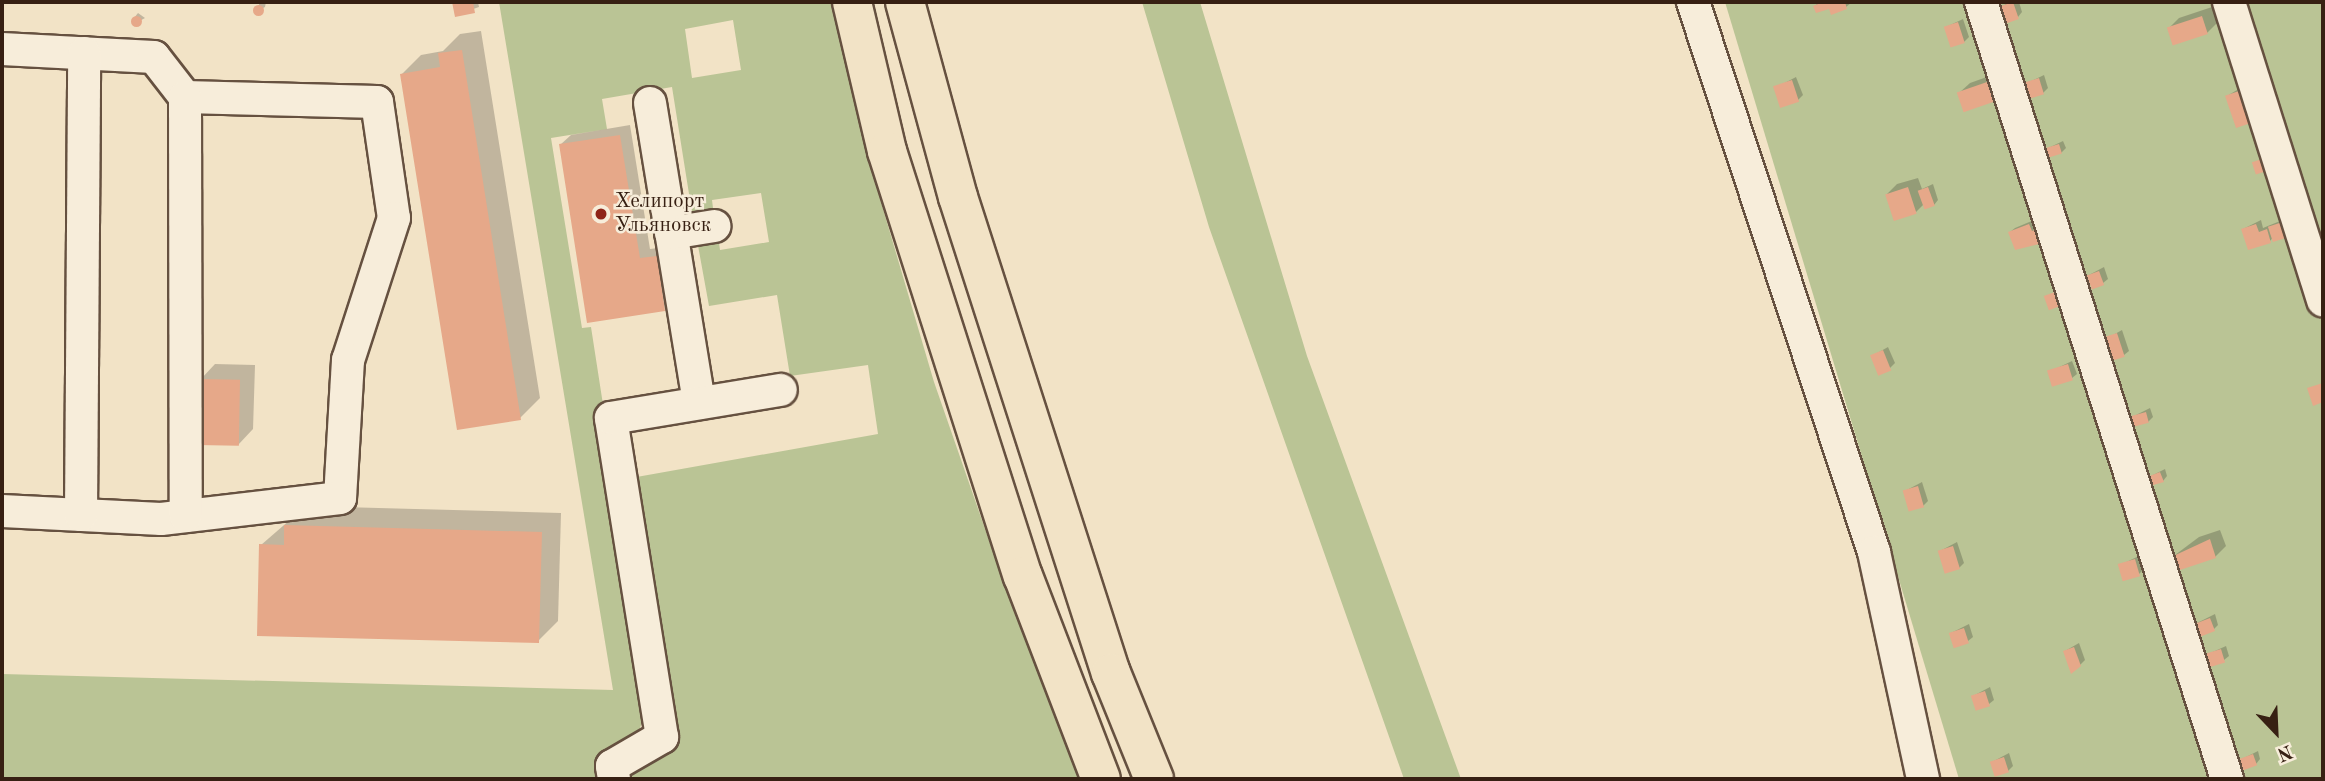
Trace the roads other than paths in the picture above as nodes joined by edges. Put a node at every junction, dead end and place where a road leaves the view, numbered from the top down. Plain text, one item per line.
1 (852, 2) edge
2 (905, 2) edge
3 (1693, 2) edge
4 (1981, 2) edge
5 (2229, 2) edge
6 (2, 50) edge
7 (84, 53) junction
8 (185, 97) junction
9 (650, 103) dead end
10 (713, 226) dead end
11 (671, 233) junction
12 (2323, 301) edge
13 (781, 390) dead end
14 (699, 403) junction
15 (2, 511) edge
16 (82, 515) junction
17 (186, 516) junction
18 (614, 779) edge
19 (1101, 779) edge
20 (1154, 779) edge
21 (1923, 779) edge
22 (2227, 779) edge

1 - 19 highway
2 - 20 highway
3 - 21 lane
4 - 22 lane
5 - 12 lane
6 - 7 lane
7 - 8 lane
7 - 16 lane
8 - 17 lane
8 - 17 lane
9 - 11 lane
10 - 11 lane
11 - 14 lane
13 - 14 lane
14 - 18 lane
15 - 16 lane
16 - 17 lane

